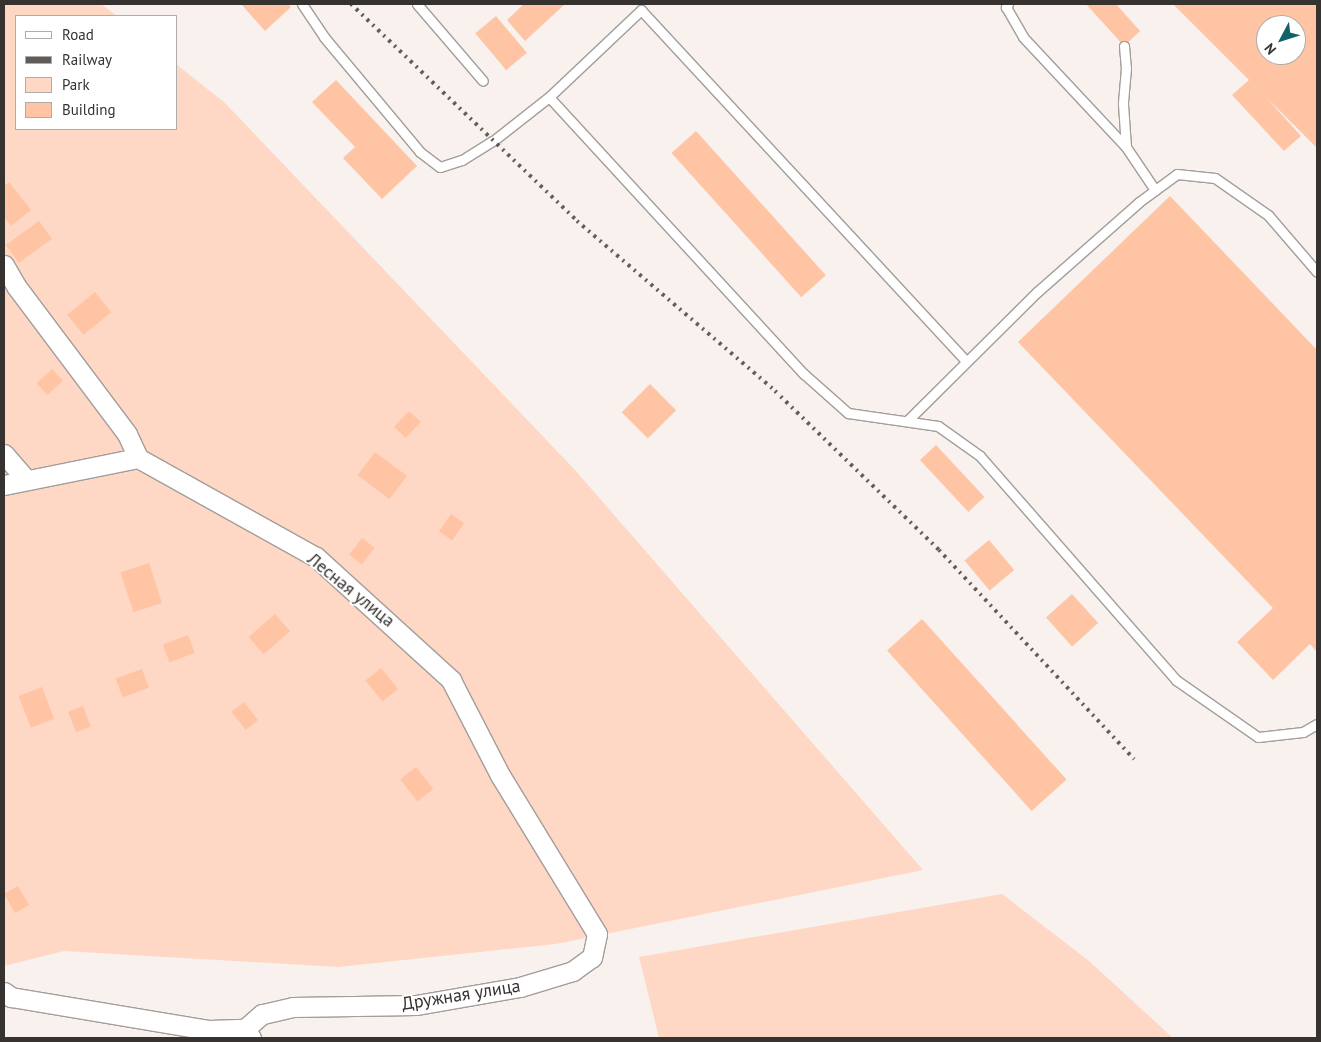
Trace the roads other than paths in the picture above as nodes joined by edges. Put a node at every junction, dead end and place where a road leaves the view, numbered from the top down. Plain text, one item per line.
1 (302, 4) edge
2 (417, 4) edge
3 (1008, 4) edge
4 (1124, 46) dead end
5 (483, 81) dead end
6 (549, 97) junction
7 (1126, 147) junction
8 (1155, 190) junction
9 (4, 265) edge
10 (1317, 272) edge
11 (966, 361) junction
12 (908, 420) junction
13 (4, 454) edge
14 (138, 458) junction
15 (26, 479) junction
16 (4, 485) edge
17 (1317, 724) edge
18 (597, 934) joint
19 (4, 992) edge
20 (248, 1034) edge

1 - 6 lane
2 - 5 lane
3 - 7 lane
4 - 7 lane
6 - 11 lane
6 - 12 lane
7 - 8 lane
8 - 10 lane
8 - 11 lane
9 - 14 street
11 - 12 lane
12 - 17 lane
13 - 15 street
14 - 15 street
14 - 18 street, Лесная улица
15 - 16 street
18 - 20 street, Дружная улица
19 - 20 street, Дружная улица

